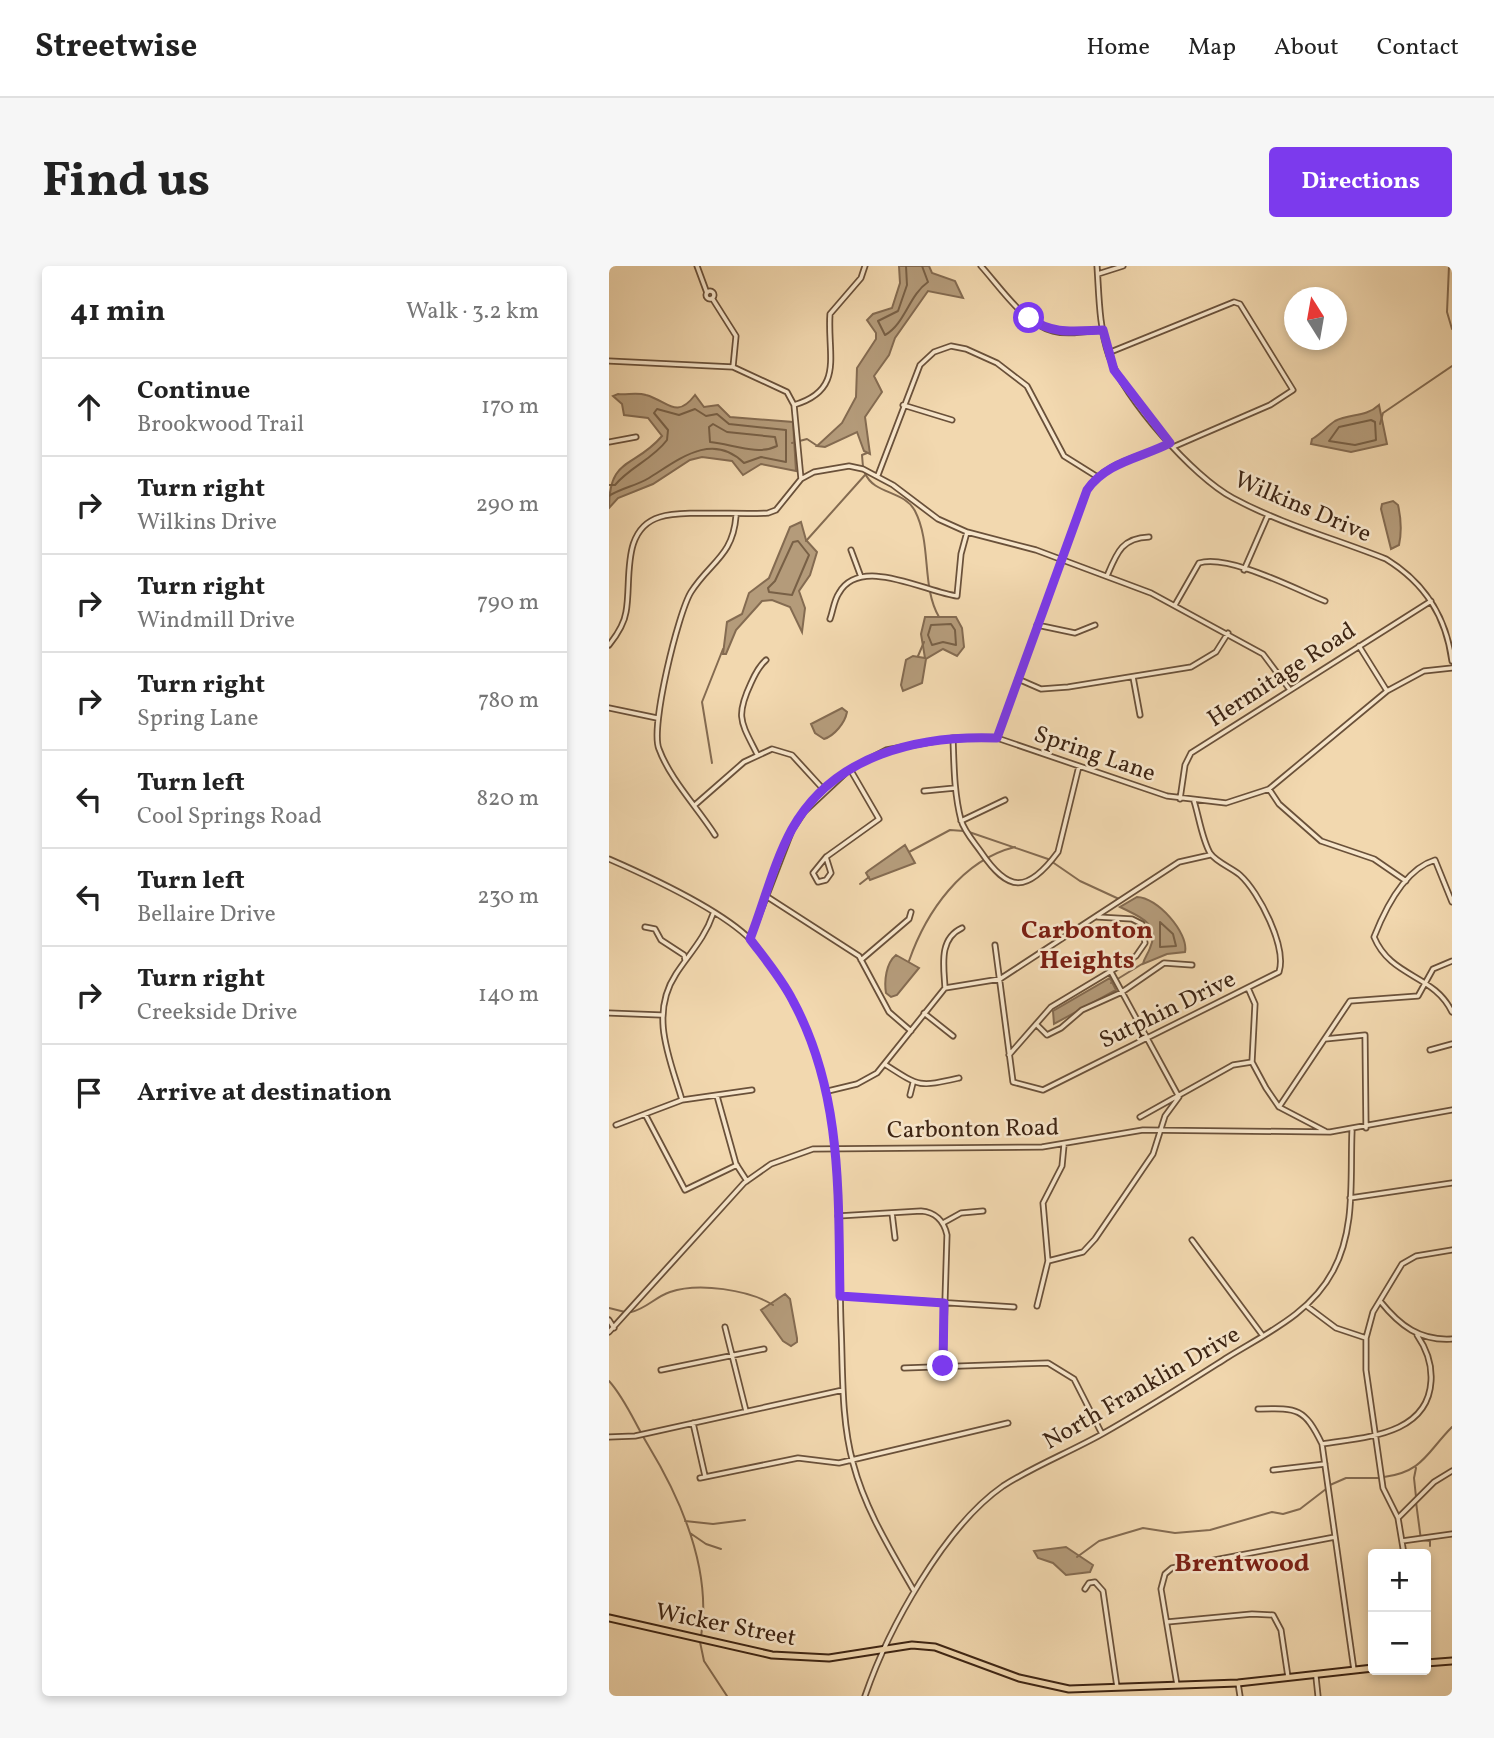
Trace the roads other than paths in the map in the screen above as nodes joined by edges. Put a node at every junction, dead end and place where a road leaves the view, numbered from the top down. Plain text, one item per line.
1 (697, 266) edge
2 (865, 266) edge
3 (981, 266) edge
4 (1097, 266) edge
5 (1123, 266) edge
6 (1098, 274) junction
7 (1103, 330) junction
8 (1108, 353) junction
9 (609, 361) edge
10 (733, 367) junction
11 (794, 405) junction
12 (903, 405) junction
13 (952, 420) dead end
14 (636, 438) dead end
15 (609, 442) edge
16 (1171, 445) junction
17 (878, 475) junction
18 (1096, 476) junction
19 (800, 480) junction
20 (1268, 515) junction
21 (736, 516) junction
22 (967, 532) junction
23 (1149, 537) dead end
24 (851, 550) dead end
25 (1061, 559) junction
26 (1244, 570) junction
27 (1107, 576) junction
28 (861, 577) junction
29 (1325, 601) dead end
30 (1431, 601) junction
31 (1175, 605) junction
32 (830, 619) dead end
33 (1036, 625) junction
34 (1095, 625) dead end
35 (1228, 633) junction
36 (609, 645) edge
37 (1358, 645) junction
38 (766, 660) dead end
39 (1452, 661) edge
40 (1452, 668) edge
41 (1133, 677) junction
42 (1018, 680) junction
43 (1290, 690) junction
44 (1387, 691) junction
45 (609, 708) edge
46 (1140, 715) dead end
47 (657, 718) junction
48 (953, 738) junction
49 (997, 738) junction
50 (757, 754) junction
51 (1079, 766) junction
52 (850, 769) junction
53 (955, 788) junction
54 (1269, 789) junction
55 (824, 790) junction
56 (924, 791) dead end
57 (1180, 799) junction
58 (1005, 800) dead end
59 (1194, 802) junction
60 (696, 804) junction
61 (961, 821) junction
62 (715, 835) dead end
63 (1211, 855) junction
64 (826, 857) junction
65 (609, 859) edge
66 (1406, 881) junction
67 (766, 897) junction
68 (1452, 902) edge
69 (911, 912) dead end
70 (713, 914) junction
71 (1097, 916) junction
72 (645, 927) dead end
73 (962, 928) dead end
74 (750, 939) junction
75 (995, 945) dead end
76 (685, 960) junction
77 (861, 960) junction
78 (1452, 961) edge
79 (1192, 965) dead end
80 (1110, 970) junction
81 (1000, 979) junction
82 (1426, 983) junction
83 (945, 988) junction
84 (1248, 988) junction
85 (1122, 992) junction
86 (609, 1013) edge
87 (924, 1013) junction
88 (1452, 1013) edge
89 (661, 1015) junction
90 (1036, 1024) junction
91 (911, 1031) junction
92 (953, 1036) dead end
93 (1325, 1039) junction
94 (1146, 1040) junction
95 (1452, 1044) edge
96 (1430, 1050) dead end
97 (1009, 1055) junction
98 (1252, 1062) junction
99 (886, 1065) junction
100 (959, 1078) dead end
101 (913, 1083) junction
102 (752, 1090) dead end
103 (828, 1091) junction
104 (910, 1095) dead end
105 (717, 1096) junction
106 (1179, 1097) junction
107 (682, 1100) junction
108 (1279, 1107) junction
109 (1452, 1110) edge
110 (645, 1114) junction
111 (1140, 1117) dead end
112 (617, 1125) dead end
113 (1366, 1128) junction
114 (1160, 1130) junction
115 (1352, 1131) junction
116 (1330, 1132) junction
117 (1064, 1145) junction
118 (837, 1147) junction
119 (737, 1165) junction
120 (747, 1181) junction
121 (1452, 1183) edge
122 (1350, 1198) junction
123 (983, 1211) dead end
124 (892, 1213) junction
125 (838, 1216) junction
126 (943, 1223) junction
127 (895, 1238) dead end
128 (1192, 1240) dead end
129 (1452, 1250) edge
130 (1048, 1261) junction
131 (840, 1296) junction
132 (1380, 1301) junction
133 (944, 1303) junction
134 (1037, 1306) dead end
135 (1307, 1306) junction
136 (1014, 1307) dead end
137 (609, 1320) edge
138 (725, 1327) dead end
139 (614, 1328) junction
140 (609, 1332) edge
141 (1417, 1335) junction
142 (1263, 1336) junction
143 (1366, 1338) junction
144 (1452, 1339) edge
145 (764, 1349) dead end
146 (732, 1355) junction
147 (943, 1366) junction
148 (904, 1368) dead end
149 (661, 1370) dead end
150 (843, 1390) junction
151 (1258, 1409) dead end
152 (746, 1411) junction
153 (693, 1423) junction
154 (1008, 1423) dead end
155 (1102, 1434) junction
156 (1376, 1435) junction
157 (609, 1437) edge
158 (1322, 1444) junction
159 (852, 1460) junction
160 (1325, 1464) junction
161 (1273, 1470) dead end
162 (1452, 1471) edge
163 (1398, 1518) junction
164 (1452, 1534) edge
165 (1335, 1537) junction
166 (1401, 1541) junction
167 (1402, 1549) edge
168 (1086, 1589) dead end
169 (914, 1591) junction
170 (609, 1618) edge
171 (1167, 1622) junction
172 (885, 1649) junction
173 (1452, 1661) edge
174 (1431, 1663) edge
175 (1368, 1669) edge
176 (1354, 1670) junction
177 (1316, 1677) junction
178 (1288, 1679) junction
179 (1238, 1683) junction
180 (1177, 1687) junction
181 (1118, 1689) junction
182 (865, 1696) edge
183 (1240, 1696) edge
184 (1318, 1696) edge

1 - 10 street
2 - 11 street
3 - 7 street
4 - 6 street, Wilkins Drive
5 - 6 street
6 - 7 street, Wilkins Drive
7 - 8 street, Wilkins Drive
8 - 16 street, Wilkins Drive
8 - 16 street
9 - 10 street
10 - 11 street
11 - 19 street
12 - 13 street
12 - 17 street
12 - 18 street
14 - 15 street
16 - 18 street
16 - 20 street, Wilkins Drive
17 - 19 street
17 - 22 street
18 - 25 street
19 - 21 street
20 - 26 street
20 - 30 street, Wilkins Drive
21 - 36 street
21 - 47 street
22 - 25 street
22 - 28 street
23 - 27 street
24 - 28 street
25 - 27 street
25 - 33 street
26 - 29 street
26 - 31 street
27 - 31 street
28 - 32 street
30 - 37 street, Hermitage Road
30 - 39 street, Wilkins Drive
31 - 35 street
33 - 34 street
33 - 42 street
35 - 41 street
35 - 43 street
37 - 43 street, Hermitage Road
37 - 44 street
38 - 50 street
40 - 44 street, Spring Lane
41 - 42 street
41 - 46 street
42 - 49 street
43 - 57 street, Hermitage Road
44 - 54 street, Spring Lane
45 - 47 street
47 - 60 street
48 - 49 street, Spring Lane
48 - 52 street, Spring Lane
48 - 53 street
49 - 51 street, Spring Lane
50 - 55 street
50 - 60 street
51 - 57 street, Spring Lane
51 - 61 street
52 - 55 street, Spring Lane
52 - 64 street
53 - 56 street
53 - 61 street
54 - 59 street, Spring Lane
54 - 66 street
55 - 67 street, Spring Lane
57 - 59 street, Spring Lane
58 - 61 street
59 - 63 street
60 - 62 street
63 - 71 street
63 - 84 street, Sutphin Drive
64 - 64 street
65 - 70 street
66 - 68 street
66 - 82 street
67 - 74 street, Spring Lane
67 - 77 street
69 - 77 street
70 - 74 street
70 - 76 street
71 - 80 street
71 - 81 street
72 - 76 street
73 - 83 street
74 - 103 street
75 - 81 street, Sutphin Drive
76 - 89 street
77 - 91 street
78 - 82 street
79 - 85 street
80 - 85 street
80 - 90 street
81 - 83 street
81 - 97 street, Sutphin Drive
82 - 88 street
82 - 93 street
83 - 87 street
84 - 94 street, Sutphin Drive
84 - 98 street
85 - 90 street
85 - 94 street
86 - 89 street
87 - 91 street
87 - 92 street
89 - 107 street
90 - 97 street
91 - 99 street
93 - 108 street
93 - 113 street
94 - 97 street, Sutphin Drive
94 - 106 street
95 - 96 street
98 - 106 street
98 - 108 street
99 - 101 street
99 - 103 street
100 - 101 street
101 - 104 street
102 - 105 street
103 - 118 street
105 - 107 street
105 - 119 street
106 - 111 street
106 - 114 street
107 - 110 street
108 - 116 street
109 - 113 street, Carbonton Road
110 - 112 street
110 - 119 street
113 - 115 street, Carbonton Road
114 - 116 street, Carbonton Road
114 - 117 street, Carbonton Road
114 - 130 street
115 - 116 street, Carbonton Road
115 - 122 street, North Franklin Drive
117 - 118 street, Carbonton Road
117 - 130 street
118 - 120 street, Carbonton Road
118 - 125 street
119 - 120 street
120 - 139 street, Carbonton Road
121 - 122 street
122 - 135 street, North Franklin Drive
123 - 126 street
124 - 125 street
124 - 126 street
124 - 127 street
125 - 131 street
126 - 133 street
128 - 142 street
129 - 132 street
130 - 134 street
131 - 133 street
131 - 150 street
132 - 141 street
132 - 143 street
133 - 136 street
133 - 147 street
135 - 142 street, North Franklin Drive
135 - 143 street
137 - 139 street
138 - 146 street
139 - 140 street, Carbonton Road
141 - 144 street
141 - 156 street
142 - 155 street, North Franklin Drive
143 - 156 street
145 - 146 street
146 - 149 street
146 - 152 street
147 - 148 street
147 - 155 street
150 - 152 street
150 - 159 street
151 - 158 street
152 - 153 street
153 - 157 street
153 - 159 street
154 - 159 street
155 - 169 street, North Franklin Drive
156 - 158 street
156 - 163 street
158 - 160 street
159 - 169 street
160 - 161 street
160 - 165 street
162 - 163 street
163 - 166 street
164 - 166 street
165 - 171 street
165 - 176 street
166 - 167 street
168 - 181 street
169 - 172 street, North Franklin Drive
170 - 172 main road, Wicker Street
171 - 178 street
171 - 180 street
172 - 181 main road, Wicker Street
172 - 182 street, North Franklin Drive
173 - 174 main road
175 - 176 main road, Wicker Street
176 - 177 main road, Wicker Street
177 - 178 main road, Wicker Street
177 - 184 street
178 - 179 main road, Wicker Street
179 - 180 main road, Wicker Street
179 - 183 street
180 - 181 main road, Wicker Street

